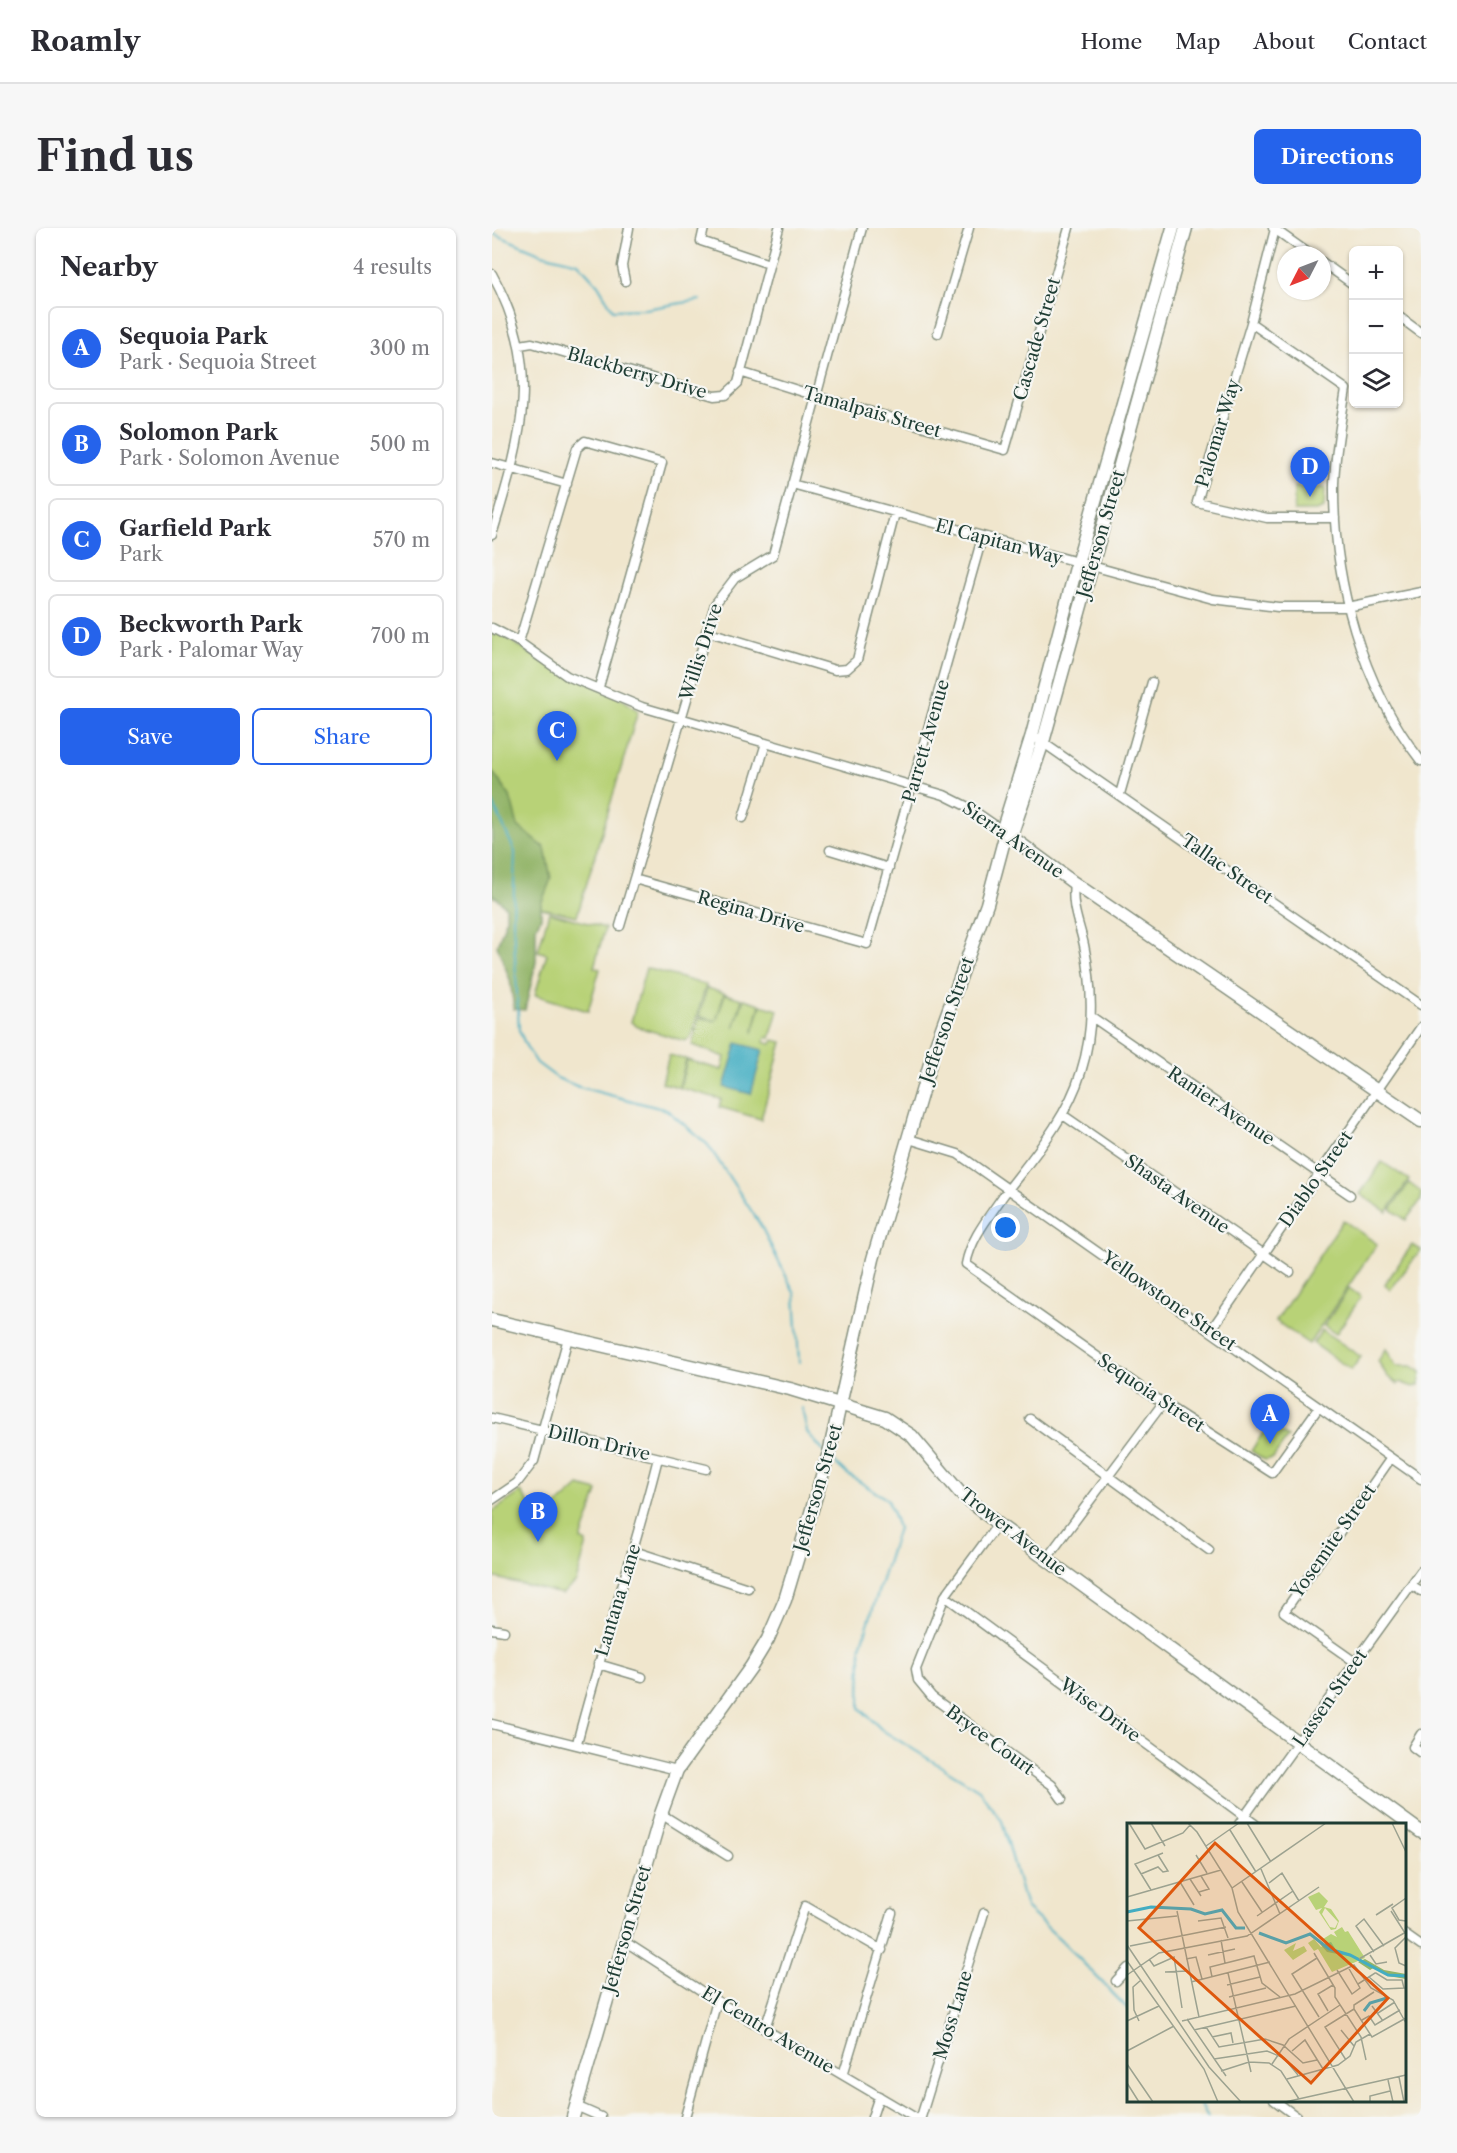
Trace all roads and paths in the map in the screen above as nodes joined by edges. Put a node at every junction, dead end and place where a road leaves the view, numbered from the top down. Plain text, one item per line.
1 (628, 228) edge
2 (704, 228) edge
3 (779, 228) edge
4 (862, 228) edge
5 (969, 228) edge
6 (1069, 228) edge
7 (1173, 228) edge
8 (1186, 228) edge
9 (1274, 229) edge
10 (1298, 246) edge
11 (769, 264) junction
12 (1331, 269) edge
13 (492, 274) edge
14 (625, 281) dead end
15 (1349, 282) edge
16 (1403, 320) edge
17 (1251, 322) junction
18 (938, 333) dead end
19 (1421, 333) edge
20 (520, 345) junction
21 (740, 372) junction
22 (816, 396) junction
23 (1005, 450) joint
24 (492, 463) edge
25 (512, 469) junction
26 (567, 484) junction
27 (792, 484) junction
28 (895, 513) junction
29 (1335, 518) junction
30 (492, 535) edge
31 (982, 537) junction
32 (1077, 564) junction
33 (1092, 567) junction
34 (1421, 592) edge
35 (1347, 607) junction
36 (492, 628) edge
37 (706, 631) junction
38 (519, 642) junction
39 (1152, 681) dead end
40 (599, 687) junction
41 (679, 718) junction
42 (1032, 735) junction
43 (1043, 742) junction
44 (766, 743) junction
45 (1421, 761) edge
46 (914, 786) junction
47 (1120, 794) junction
48 (743, 818) dead end
49 (1006, 833) junction
50 (830, 850) dead end
51 (889, 867) junction
52 (634, 879) junction
53 (1074, 883) junction
54 (620, 926) dead end
55 (867, 944) joint
56 (1421, 1005) edge
57 (1092, 1017) junction
58 (1421, 1027) edge
59 (1377, 1090) junction
60 (1063, 1115) junction
61 (1421, 1121) edge
62 (909, 1139) junction
63 (1320, 1173) junction
64 (1008, 1190) junction
65 (1350, 1195) dead end
66 (1264, 1254) junction
67 (1290, 1272) dead end
68 (492, 1320) edge
69 (1211, 1330) junction
70 (568, 1338) junction
71 (1163, 1402) junction
72 (842, 1403) junction
73 (1319, 1407) junction
74 (492, 1418) edge
75 (1030, 1419) dead end
76 (544, 1430) junction
77 (658, 1458) junction
78 (1391, 1458) junction
79 (706, 1469) dead end
80 (1108, 1477) junction
81 (1421, 1479) edge
82 (492, 1500) edge
83 (998, 1524) junction
84 (1209, 1550) dead end
85 (634, 1551) junction
86 (1047, 1558) junction
87 (1421, 1571) edge
88 (1411, 1585) junction
89 (748, 1588) dead end
90 (1421, 1591) edge
91 (945, 1596) junction
92 (492, 1629) edge
93 (504, 1631) dead end
94 (1355, 1662) junction
95 (598, 1664) junction
96 (642, 1677) dead end
97 (492, 1724) edge
98 (1421, 1734) edge
99 (577, 1743) junction
100 (1298, 1743) junction
101 (1421, 1753) edge
102 (677, 1770) junction
103 (1062, 1799) dead end
104 (661, 1814) junction
105 (1242, 1821) edge
106 (1421, 1832) edge
107 (728, 1856) dead end
108 (892, 1913) dead end
109 (984, 1913) dead end
110 (1406, 1935) edge
111 (624, 1941) junction
112 (1421, 1946) edge
113 (882, 1950) junction
114 (1127, 1969) edge
115 (1116, 1981) dead end
116 (717, 2001) junction
117 (765, 2028) junction
118 (843, 2075) junction
119 (879, 2096) junction
120 (1278, 2102) edge
121 (574, 2111) edge
122 (601, 2117) edge
123 (685, 2117) edge
124 (872, 2117) edge
125 (914, 2117) edge
126 (921, 2117) edge
127 (1297, 2117) edge

1 - 14 street
2 - 11 street
3 - 11 street
4 - 22 street, Willis Drive
5 - 18 street
6 - 23 street, Cascade Street
7 - 32 main road, Jefferson Street
8 - 33 main road, Jefferson Street
9 - 10 street
9 - 17 street, Palomar Way
11 - 21 street
12 - 15 street
13 - 20 street
16 - 19 street
17 - 29 street
17 - 29 street, Palomar Way
20 - 21 street, Blackberry Drive
20 - 25 street
21 - 22 street, Tamalpais Street
22 - 23 street, Tamalpais Street
22 - 27 street, Willis Drive
24 - 25 street
25 - 26 street
25 - 30 street
26 - 38 street
26 - 40 street
27 - 28 street, El Capitan Way
27 - 37 street, Willis Drive
28 - 31 street, El Capitan Way
28 - 37 street
29 - 35 street
31 - 32 street, El Capitan Way
31 - 46 street, Parrett Avenue
32 - 33 street, El Capitan Way
32 - 42 main road, Jefferson Street
33 - 35 street, El Capitan Way
33 - 43 main road, Jefferson Street
34 - 35 street, El Capitan Way
35 - 45 street
36 - 38 street, Sierra Avenue
37 - 41 street, Willis Drive
38 - 40 street, Sierra Avenue
39 - 47 street
40 - 41 street, Sierra Avenue
41 - 44 street, Sierra Avenue
41 - 52 street, Willis Drive
42 - 43 street, Tallac Street
42 - 49 main road, Jefferson Street
43 - 47 street, Tallac Street
43 - 49 main road, Jefferson Street
44 - 46 street, Sierra Avenue
44 - 48 street
46 - 49 street, Sierra Avenue
46 - 51 street, Parrett Avenue
47 - 56 street, Tallac Street
49 - 53 main road, Sierra Avenue
49 - 62 main road, Jefferson Street
50 - 51 street
51 - 55 street, Parrett Avenue
52 - 54 street, Willis Drive
52 - 55 street, Regina Drive
53 - 57 street
53 - 59 main road, Sierra Avenue
57 - 60 street
57 - 63 street, Ranier Avenue
58 - 59 street, Diablo Street
59 - 61 main road, Sierra Avenue
59 - 63 street, Diablo Street
60 - 64 street
60 - 66 street, Shasta Avenue
62 - 64 street, Yellowstone Street
62 - 72 main road, Jefferson Street
63 - 65 street, Ranier Avenue
63 - 66 street, Diablo Street
64 - 69 street, Yellowstone Street
64 - 71 street, Sequoia Street
66 - 67 street, Shasta Avenue
66 - 69 street, Diablo Street
68 - 70 main road, Trower Avenue
69 - 73 street, Yellowstone Street
70 - 72 main road, Trower Avenue
70 - 76 street
71 - 73 street, Sequoia Street
71 - 80 street
72 - 83 main road, Trower Avenue
72 - 102 main road, Jefferson Street
73 - 78 street, Yellowstone Street
74 - 76 street, Dillon Drive
75 - 80 street
76 - 77 street, Dillon Drive
76 - 82 street
77 - 79 street, Dillon Drive
77 - 85 street, Lantana Lane
78 - 81 street, Yellowstone Street
78 - 94 street, Yosemite Street
80 - 84 street
80 - 86 street
83 - 86 main road, Trower Avenue
83 - 91 street
85 - 89 street
85 - 95 street, Lantana Lane
86 - 100 main road, Trower Avenue
87 - 88 street, Lassen Street
88 - 90 street
88 - 94 street, Lassen Street
91 - 103 street, Bryce Court
91 - 105 street, Wise Drive
92 - 93 street
94 - 100 street, Lassen Street
95 - 96 street
95 - 99 street, Lantana Lane
97 - 99 street
98 - 101 street
99 - 102 street
100 - 105 street, Lassen Street
100 - 106 main road, Trower Avenue
102 - 104 main road, Jefferson Street
104 - 107 street
104 - 111 main road, Jefferson Street
108 - 113 street
109 - 126 street, Moss Lane
110 - 112 street
111 - 116 street, El Centro Avenue
111 - 121 main road, Jefferson Street
113 - 117 street
113 - 118 street
114 - 115 street
116 - 117 street, El Centro Avenue
116 - 123 street
117 - 118 street, El Centro Avenue
118 - 119 street, El Centro Avenue
119 - 124 street
119 - 125 street, El Centro Avenue
120 - 127 street
121 - 122 street

